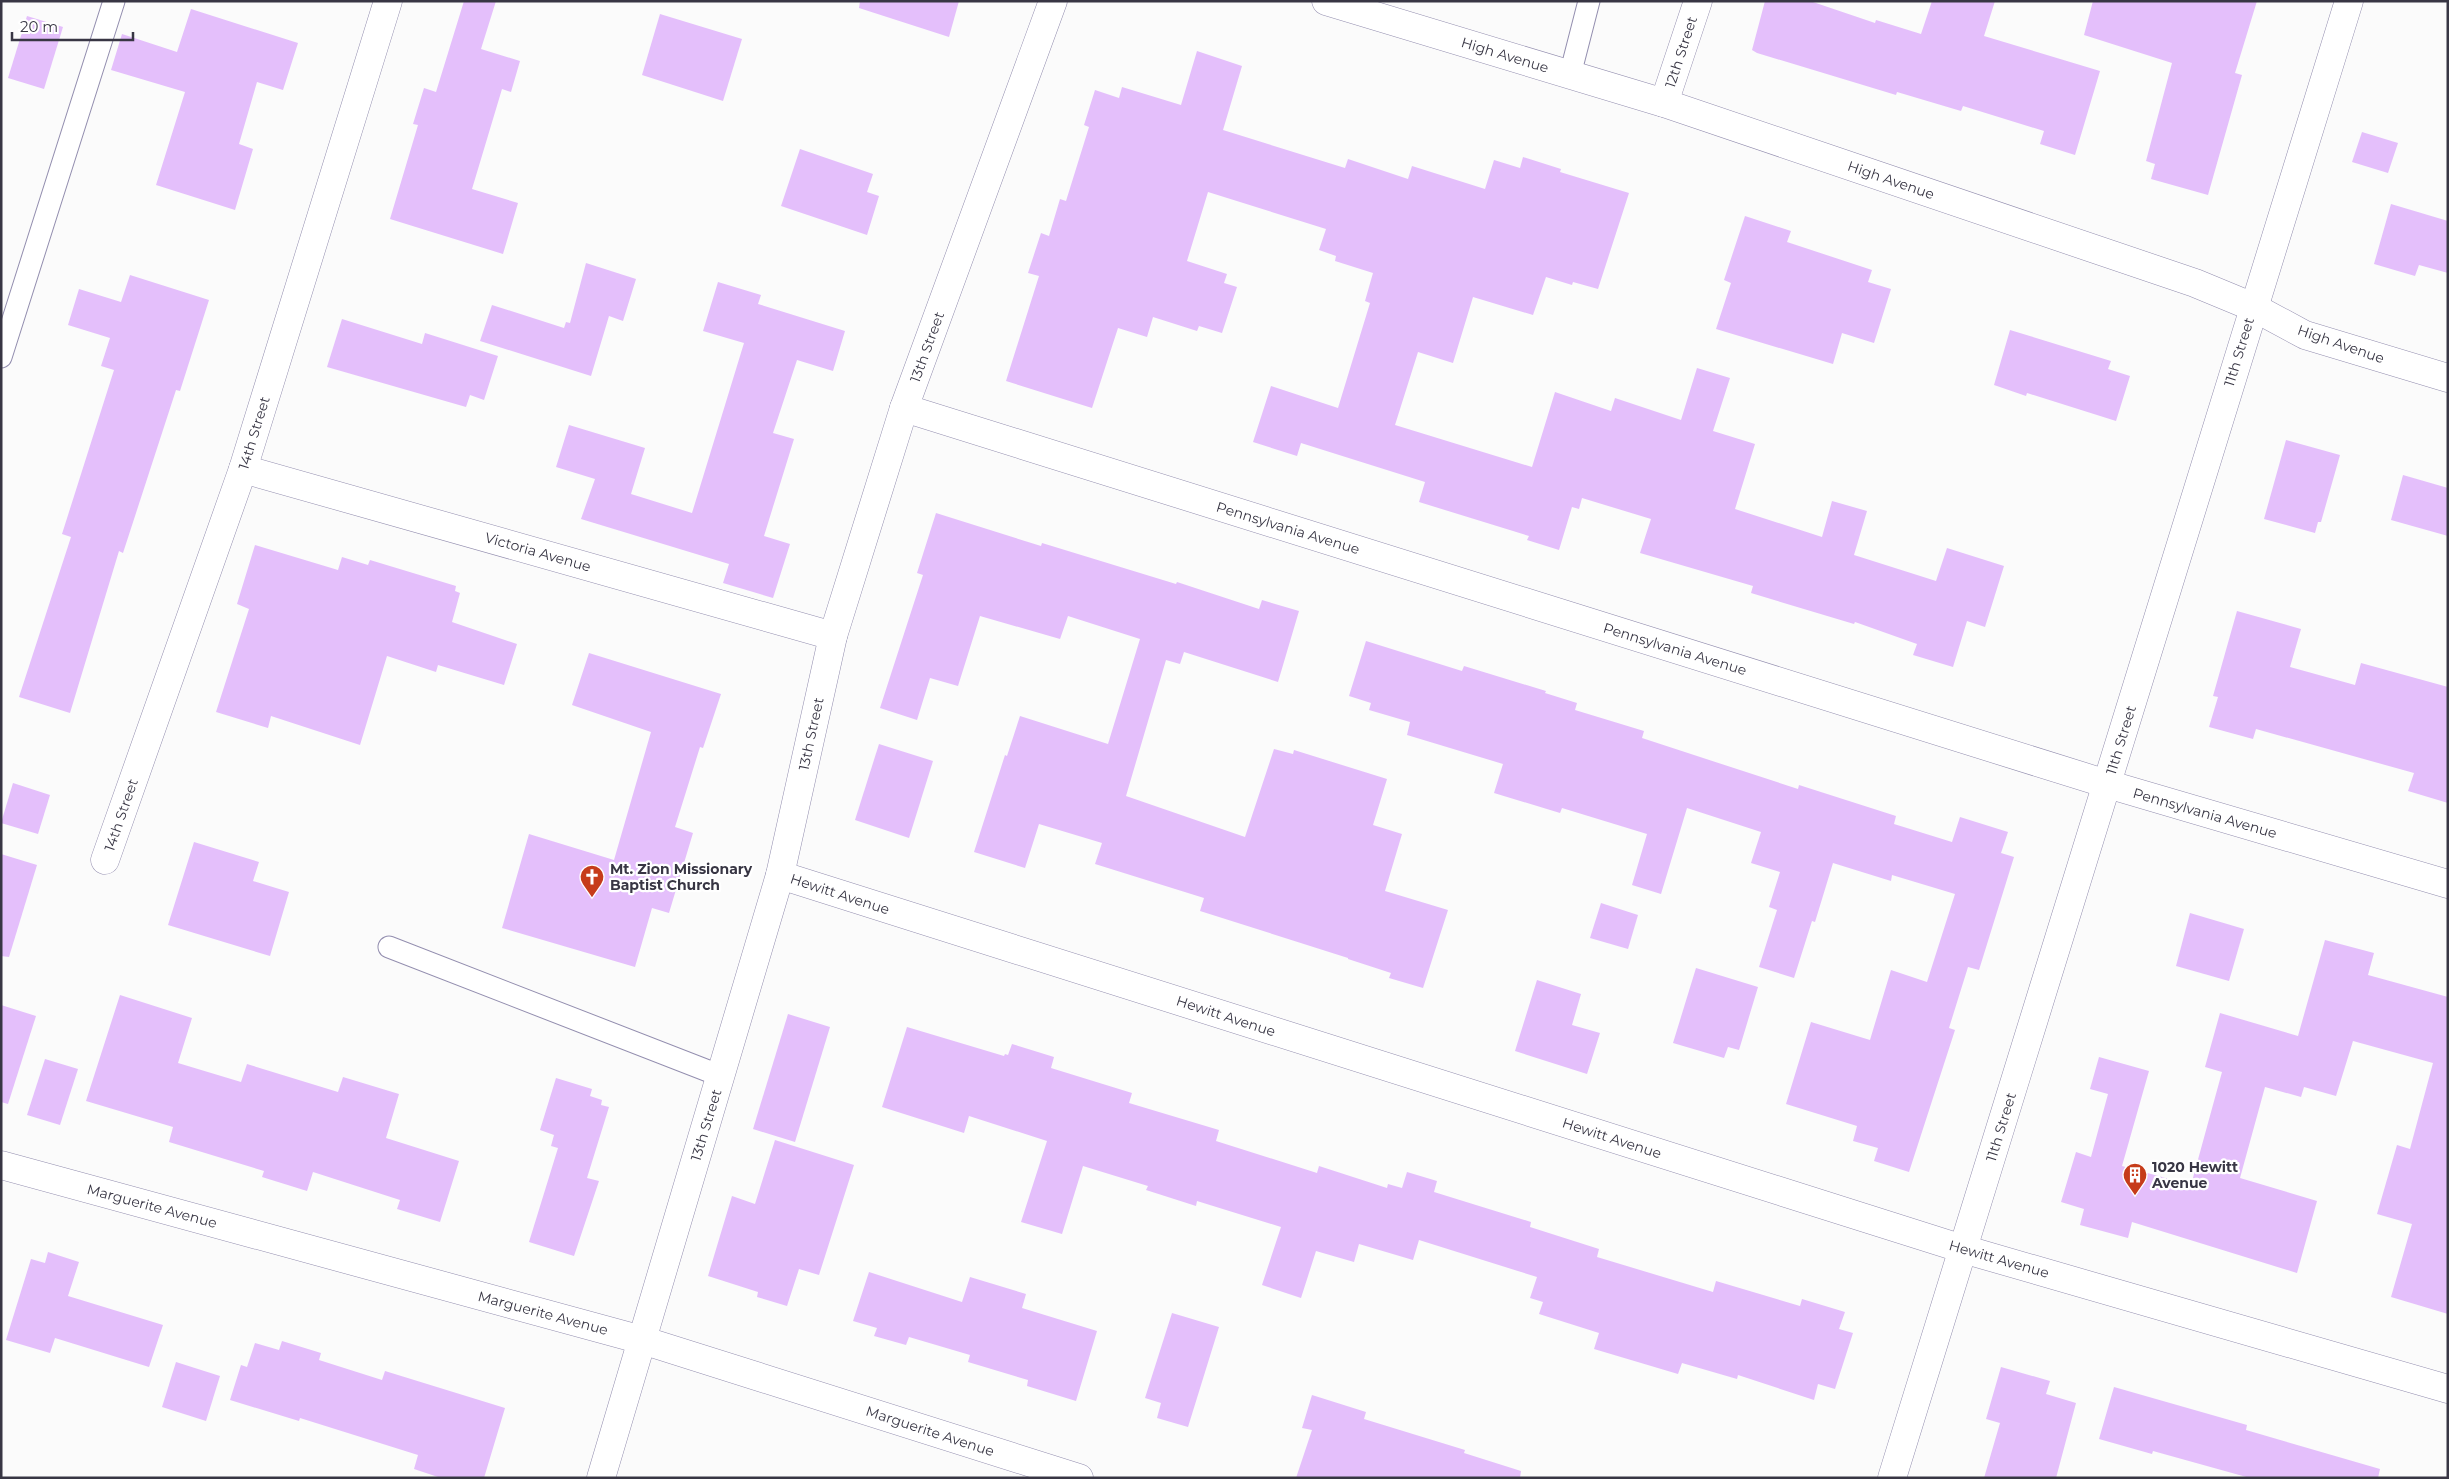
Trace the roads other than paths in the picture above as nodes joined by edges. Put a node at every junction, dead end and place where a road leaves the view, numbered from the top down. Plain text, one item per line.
1 (114, 1) edge
2 (388, 1) edge
3 (1054, 1) edge
4 (1326, 1) edge
5 (1589, 1) edge
6 (1698, 1) edge
7 (2349, 1) edge
8 (1570, 75) junction
9 (1664, 103) junction
10 (2253, 307) junction
11 (1, 357) edge
12 (2448, 378) edge
13 (904, 408) junction
14 (243, 469) junction
15 (833, 636) junction
16 (2107, 784) junction
17 (105, 860) dead end
18 (780, 875) junction
19 (2448, 884) edge
20 (389, 947) dead end
21 (721, 1076) junction
22 (1, 1165) edge
23 (1963, 1248) junction
24 (642, 1340) junction
25 (2448, 1389) edge
26 (601, 1478) edge
27 (1079, 1478) edge
28 (1892, 1478) edge

1 - 11 lane
2 - 14 street, 14th Street
3 - 13 street, 13th Street
4 - 8 street, High Avenue
5 - 8 lane
6 - 9 street, 12th Street
7 - 10 street, 11th Street
8 - 9 street, High Avenue
9 - 10 street, High Avenue
10 - 12 street, High Avenue
10 - 16 street, 11th Street
13 - 15 street, 13th Street
13 - 16 street, Pennsylvania Avenue
14 - 15 street, Victoria Avenue
14 - 17 street, 14th Street
15 - 18 street, 13th Street
16 - 19 street, Pennsylvania Avenue
16 - 23 street, 11th Street
18 - 21 street, 13th Street
18 - 23 street, Hewitt Avenue
20 - 21 lane
21 - 24 street, 13th Street
22 - 24 street, Marguerite Avenue
23 - 25 street, Hewitt Avenue
23 - 28 street, 11th Street
24 - 26 street, 13th Street
24 - 27 street, Marguerite Avenue

